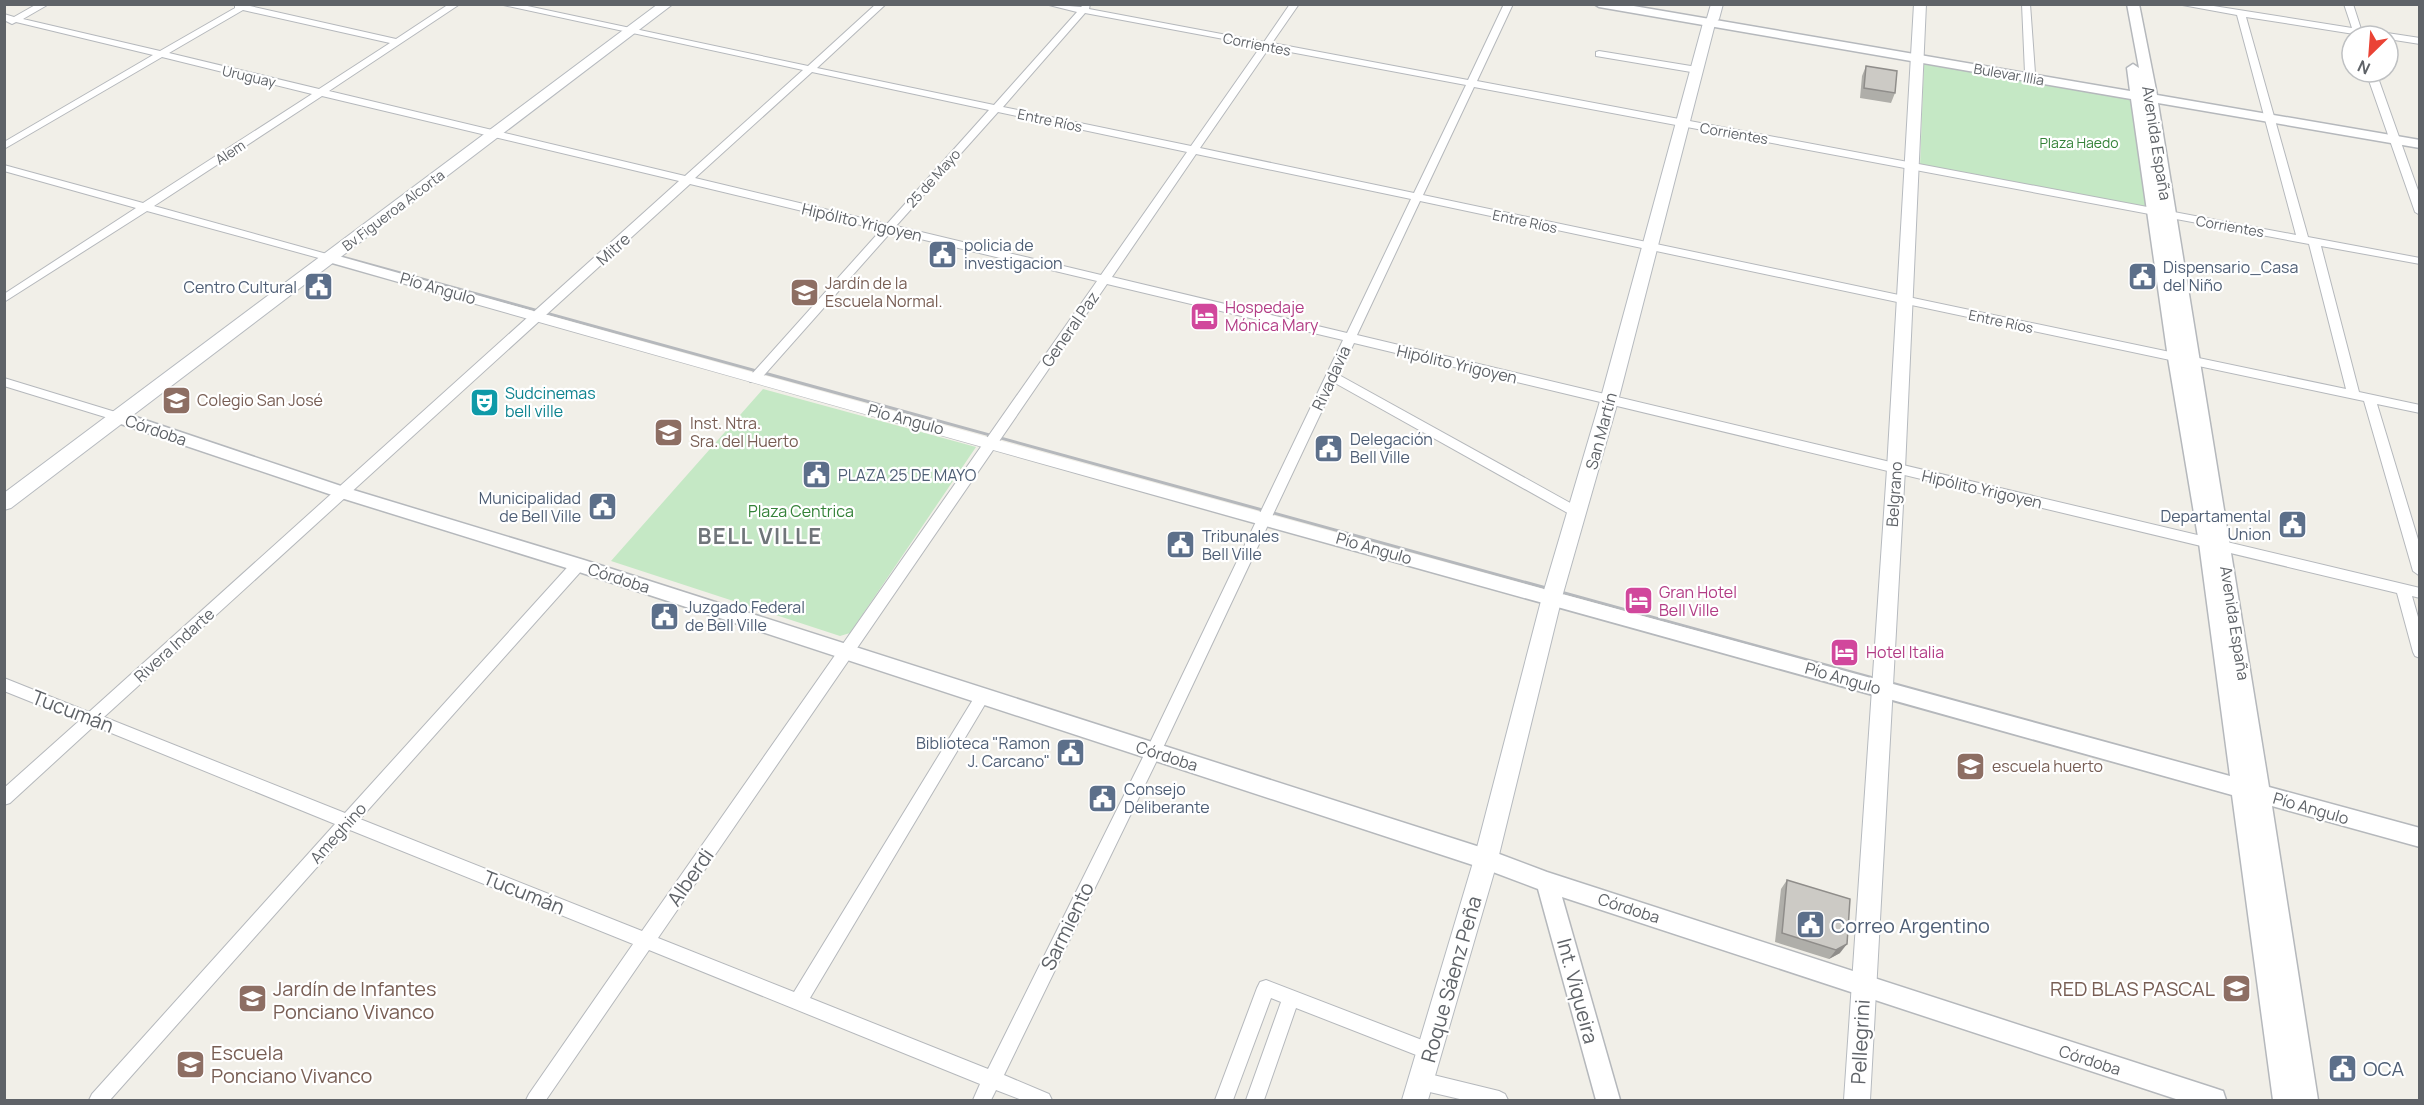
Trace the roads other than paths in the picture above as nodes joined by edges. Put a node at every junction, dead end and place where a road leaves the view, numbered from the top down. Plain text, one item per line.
1 (45, 4) edge
2 (232, 4) edge
3 (456, 4) edge
4 (502, 4) edge
5 (667, 4) edge
6 (882, 4) edge
7 (1049, 4) edge
8 (1295, 4) edge
9 (1509, 4) edge
10 (1599, 4) edge
11 (1629, 4) edge
12 (1920, 4) edge
13 (2026, 4) edge
14 (2121, 4) edge
15 (2133, 4) edge
16 (2181, 4) edge
17 (2348, 4) edge
18 (245, 6) edge
19 (1086, 8) edge
20 (2241, 13) junction
21 (1713, 16) edge
22 (4, 17) edge
23 (15, 20) junction
24 (2355, 24) edge
25 (4, 25) edge
26 (2340, 31) edge
27 (631, 32) junction
28 (2400, 38) edge
29 (2420, 41) edge
30 (397, 42) junction
31 (1266, 45) junction
32 (1599, 54) dead end
33 (161, 55) junction
34 (1918, 56) junction
35 (810, 70) junction
36 (1697, 70) junction
37 (2031, 73) junction
38 (1471, 84) junction
39 (2375, 84) edge
40 (321, 93) junction
41 (2144, 95) junction
42 (995, 109) junction
43 (2267, 115) junction
44 (1683, 124) junction
45 (494, 134) junction
46 (2392, 136) junction
47 (2420, 139) edge
48 (2420, 144) edge
49 (4, 146) edge
50 (1193, 151) junction
51 (1910, 165) junction
52 (4, 168) edge
53 (688, 180) junction
54 (1416, 198) junction
55 (146, 207) junction
56 (2420, 212) edge
57 (2161, 213) junction
58 (887, 228) junction
59 (2309, 240) junction
60 (1649, 247) junction
61 (330, 258) junction
62 (2420, 261) edge
63 (1104, 280) junction
64 (4, 299) edge
65 (1905, 301) junction
66 (539, 316) junction
67 (1350, 339) junction
68 (2184, 360) junction
69 (1332, 376) junction
70 (754, 379) junction
71 (4, 381) edge
72 (2354, 395) junction
73 (2369, 398) junction
74 (1609, 401) junction
75 (2420, 409) edge
76 (118, 417) junction
77 (991, 442) junction
78 (1896, 469) junction
79 (344, 493) junction
80 (4, 503) edge
81 (1578, 513) junction
82 (1264, 518) junction
83 (2216, 545) junction
84 (578, 565) junction
85 (2420, 571) edge
86 (2403, 589) junction
87 (2420, 593) edge
88 (1552, 597) junction
89 (2420, 652) edge
90 (844, 653) junction
91 (4, 684) edge
92 (1882, 689) junction
93 (982, 697) junction
94 (93, 719) junction
95 (1153, 752) junction
96 (2251, 792) junction
97 (4, 798) edge
98 (348, 821) junction
99 (2420, 838) edge
100 (1486, 859) junction
101 (1547, 882) junction
102 (646, 941) junction
103 (1862, 984) junction
104 (1291, 999) junction
105 (798, 1002) junction
106 (1429, 1051) junction
107 (992, 1080) junction
108 (1418, 1091) edge
109 (98, 1101) edge
110 (535, 1101) edge
111 (982, 1101) edge
112 (1043, 1101) edge
113 (1224, 1101) edge
114 (1255, 1101) edge
115 (1499, 1101) edge
116 (1608, 1101) edge
117 (1857, 1101) edge
118 (2214, 1101) edge
119 (2285, 1101) edge
120 (2306, 1101) edge

1 - 23 street
2 - 18 street
3 - 30 street, Alem
4 - 27 street, Entre Ríos
5 - 27 main road, Bv Figueroa Alcorta
6 - 35 street, Mitre
7 - 19 street, Corrientes
8 - 31 street, General Paz
9 - 38 street, Rivadavia
10 - 21 street, Bulevar Illia
11 - 21 street, Bulevar Illia
12 - 34 main road, Belgrano
13 - 37 street
14 - 41 street, Avenida España
15 - 41 street, Avenida España
16 - 20 street
17 - 24 street
18 - 30 street
18 - 33 street
19 - 31 street, Corrientes
19 - 42 street, 25 de Mayo
20 - 26 street
20 - 43 street
21 - 34 street, Bulevar Illia
21 - 36 main road, San Martín
22 - 23 street, Uruguay
23 - 25 street
23 - 33 street, Uruguay
27 - 35 street, Entre Ríos
27 - 45 main road, Bv Figueroa Alcorta
28 - 29 street
30 - 40 street, Alem
31 - 38 street, Corrientes
31 - 50 street, General Paz
32 - 36 street
33 - 40 street, Uruguay
33 - 49 street
34 - 37 street, Bulevar Illia
34 - 41 street, Bulevar Illia
34 - 51 main road, Belgrano
35 - 42 street, Entre Ríos
35 - 53 street, Mitre
36 - 44 main road, San Martín
37 - 41 street, Bulevar Illia
38 - 44 street, Corrientes
38 - 54 street, Rivadavia
39 - 46 street
40 - 45 street, Uruguay
40 - 55 street, Alem
41 - 43 street, Bulevar Illia
41 - 57 street, Avenida España
42 - 50 street, Entre Ríos
42 - 58 street, 25 de Mayo
43 - 46 street, Bulevar Illia
43 - 59 street
44 - 51 street, Corrientes
44 - 60 main road, San Martín
45 - 53 street, Hipólito Yrigoyen
45 - 61 main road, Bv Figueroa Alcorta
46 - 47 street, Bulevar Illia
46 - 48 street, Bulevar Illia
46 - 56 street
50 - 54 street, Entre Ríos
50 - 63 street, General Paz
51 - 57 street, Corrientes
51 - 65 main road, Belgrano
52 - 55 street
53 - 58 street, Hipólito Yrigoyen
53 - 66 street, Mitre
54 - 60 street, Entre Ríos
54 - 67 street, Rivadavia
55 - 61 street
55 - 64 street, Alem
57 - 59 street, Corrientes
57 - 68 street, Avenida España
58 - 63 street, Hipólito Yrigoyen
58 - 70 street, 25 de Mayo
59 - 62 street, Corrientes
59 - 72 street
60 - 65 street, Entre Ríos
60 - 74 main road, San Martín
61 - 66 street, Pío Angulo
61 - 76 main road, Bv Figueroa Alcorta
63 - 67 street, Hipólito Yrigoyen
63 - 77 street, General Paz
65 - 68 street, Entre Ríos
65 - 78 main road, Belgrano
66 - 70 street, Pío Angulo
66 - 79 street, Mitre
67 - 69 street, Rivadavia
67 - 74 street, Hipólito Yrigoyen
68 - 72 street, Entre Ríos
68 - 83 street, Avenida España
69 - 81 street
69 - 82 street, Rivadavia
70 - 77 street, Pío Angulo
71 - 76 street
72 - 73 street, Entre Ríos
73 - 75 street, Entre Ríos
73 - 85 street
74 - 78 street, Hipólito Yrigoyen
74 - 81 main road, San Martín
76 - 79 street, Córdoba
76 - 80 main road, Bv Figueroa Alcorta
77 - 82 street, Pío Angulo
77 - 90 street, General Paz
78 - 83 street, Hipólito Yrigoyen
78 - 92 main road, Belgrano
79 - 84 street, Córdoba
79 - 94 street, Rivera Indarte
81 - 88 main road, San Martín
82 - 88 street, Pío Angulo
82 - 95 street, Rivadavia
83 - 86 street, Hipólito Yrigoyen
83 - 96 street, Avenida España
84 - 90 street, Córdoba
84 - 98 street, Ameghino
86 - 87 street, Hipólito Yrigoyen
86 - 89 street
88 - 92 street, Pío Angulo
88 - 100 main road, San Martín
90 - 93 street, Córdoba
90 - 102 street, Alberdi
91 - 94 street, Tucumán
92 - 96 street, Pío Angulo
92 - 103 main road, Belgrano
93 - 95 street, Córdoba
93 - 105 street
94 - 97 street, Rivera Indarte
94 - 98 street, Tucumán
95 - 100 street, Córdoba
95 - 107 street, Sarmiento
96 - 99 street, Pío Angulo
96 - 119 street, Avenida España
96 - 120 street, Avenida España
98 - 102 street, Tucumán
98 - 109 street, Ameghino
100 - 101 street, Córdoba
100 - 106 main road, Roque Sáenz Peña
101 - 103 street, Córdoba
101 - 116 street, Int. Viqueira
102 - 105 street, Tucumán
102 - 110 street, Alberdi
103 - 117 main road, Pellegrini
103 - 118 street, Córdoba
104 - 106 street
104 - 113 street
104 - 114 street
105 - 107 street, Tucumán
106 - 108 main road, Roque Sáenz Peña
107 - 111 street, Sarmiento
107 - 112 street, Tucumán
108 - 115 street

